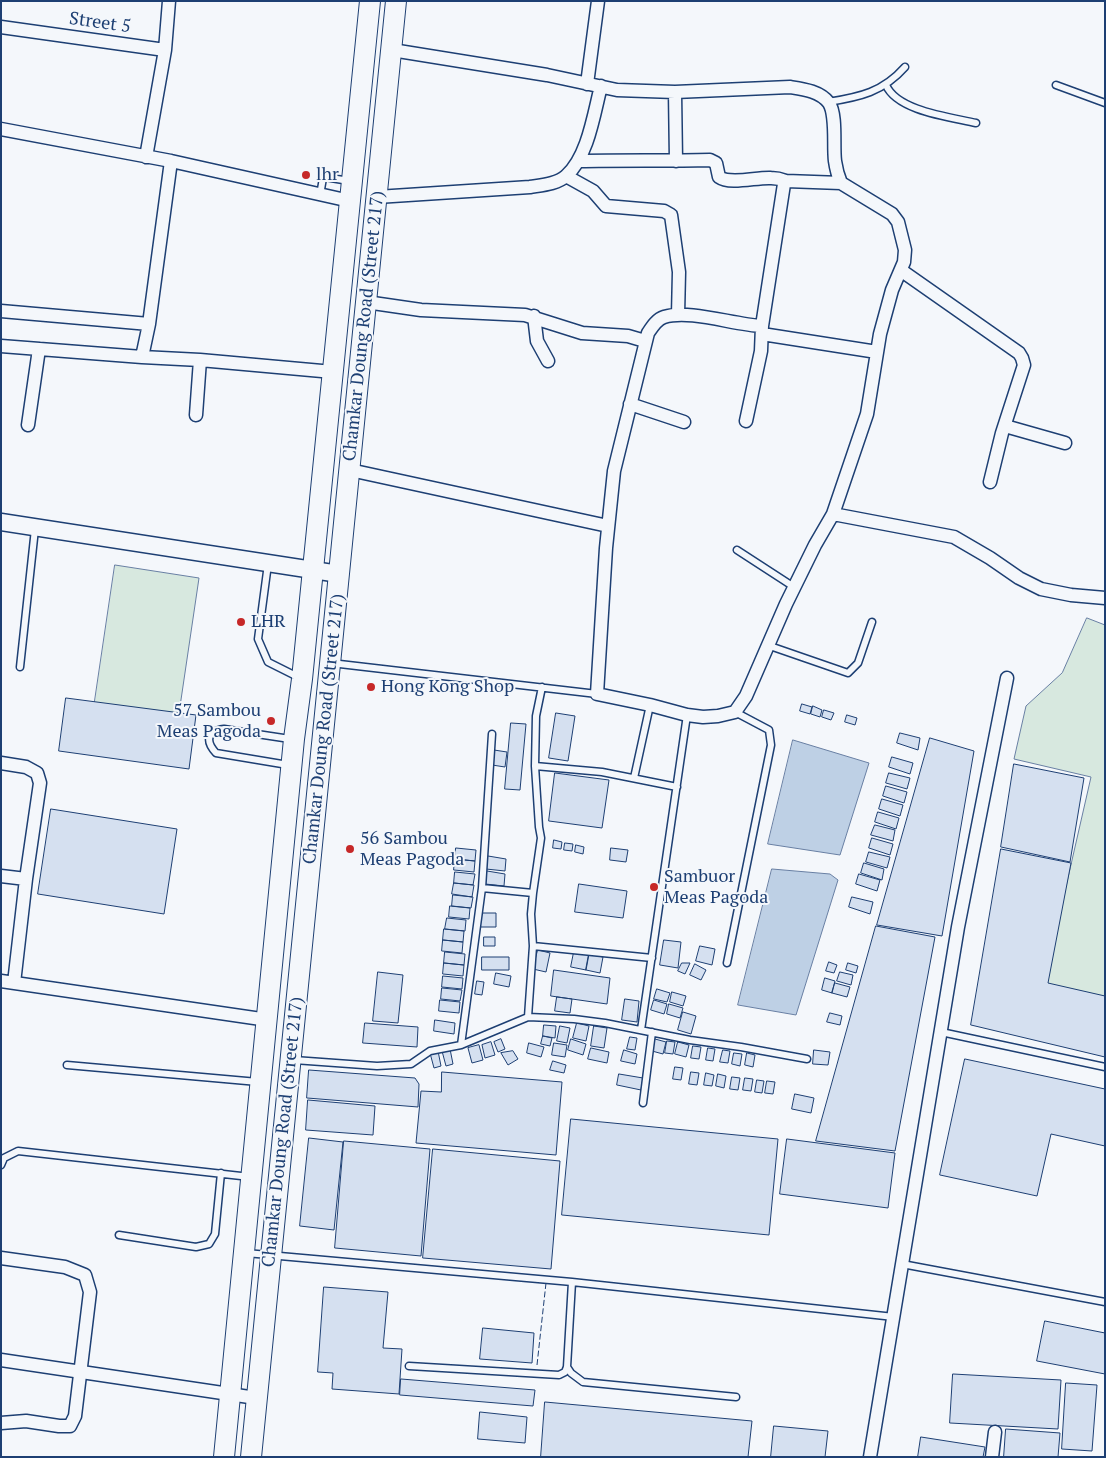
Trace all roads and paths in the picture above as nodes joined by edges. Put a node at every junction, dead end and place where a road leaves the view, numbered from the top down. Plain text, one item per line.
1 (169, 1) edge
2 (370, 1) edge
3 (396, 1) edge
4 (598, 1) edge
5 (1, 27) edge
6 (165, 50) junction
7 (392, 50) junction
8 (905, 67) dead end
9 (587, 84) junction
10 (886, 85) junction
11 (1056, 85) dead end
12 (601, 86) junction
13 (675, 92) junction
14 (828, 102) junction
15 (1105, 103) edge
16 (976, 123) dead end
17 (1, 129) edge
18 (146, 157) junction
19 (579, 161) junction
20 (676, 161) junction
21 (171, 162) junction
22 (566, 176) junction
23 (786, 181) junction
24 (840, 183) junction
25 (351, 191) junction
26 (320, 195) junction
27 (377, 197) junction
28 (902, 271) junction
29 (366, 302) junction
30 (1, 310) edge
31 (678, 315) junction
32 (534, 316) junction
33 (149, 324) junction
34 (762, 330) junction
35 (645, 342) junction
36 (1, 346) edge
37 (39, 349) junction
38 (877, 352) junction
39 (142, 357) junction
40 (200, 360) junction
41 (548, 361) dead end
42 (332, 372) junction
43 (630, 404) junction
44 (196, 415) dead end
45 (746, 421) dead end
46 (684, 422) dead end
47 (28, 425) dead end
48 (1005, 426) junction
49 (1065, 443) dead end
50 (350, 470) junction
51 (990, 482) dead end
52 (833, 514) junction
53 (1, 522) edge
54 (608, 526) junction
55 (35, 527) junction
56 (737, 550) dead end
57 (268, 563) junction
58 (313, 570) junction
59 (339, 574) junction
60 (794, 587) junction
61 (1105, 598) edge
62 (872, 622) dead end
63 (767, 645) junction
64 (330, 663) junction
65 (20, 667) dead end
66 (1007, 678) dead end
67 (302, 679) junction
68 (542, 687) junction
69 (597, 694) junction
70 (650, 705) junction
71 (735, 712) junction
72 (687, 715) junction
73 (492, 734) dead end
74 (294, 740) junction
75 (1, 763) edge
76 (292, 765) junction
77 (535, 766) junction
78 (634, 778) junction
79 (677, 787) junction
80 (1, 876) edge
81 (26, 879) junction
82 (482, 888) junction
83 (533, 893) junction
84 (533, 946) junction
85 (652, 958) junction
86 (727, 963) dead end
87 (8, 982) edge
88 (528, 1017) junction
89 (268, 1020) junction
90 (642, 1030) junction
91 (652, 1032) junction
92 (941, 1032) junction
93 (461, 1045) junction
94 (807, 1059) dead end
95 (290, 1060) junction
96 (67, 1065) dead end
97 (1105, 1067) edge
98 (262, 1082) junction
99 (643, 1104) dead end
100 (1, 1165) edge
101 (221, 1173) junction
102 (252, 1177) junction
103 (119, 1235) dead end
104 (245, 1253) junction
105 (270, 1255) junction
106 (1, 1258) edge
107 (902, 1264) junction
108 (572, 1282) junction
109 (1105, 1302) edge
110 (894, 1317) junction
111 (1, 1360) edge
112 (409, 1366) dead end
113 (567, 1367) junction
114 (80, 1371) junction
115 (231, 1394) junction
116 (736, 1396) dead end
117 (256, 1398) junction
118 (1, 1423) edge
119 (995, 1432) dead end
120 (224, 1457) edge
121 (251, 1457) edge
122 (870, 1457) edge
123 (992, 1457) edge

1 - 6 street
2 - 25 main road, Chamkar Doung Road (Street 217)
3 - 7 main road, Chamkar Doung Road (Street 217)
4 - 9 street
5 - 6 street, Street 5
6 - 18 street
7 - 9 street
7 - 27 main road, Chamkar Doung Road (Street 217)
8 - 10 lane
9 - 12 street
10 - 14 lane
10 - 16 lane
11 - 15 lane
12 - 13 street
12 - 19 street
13 - 14 street
13 - 20 street
14 - 24 street
17 - 18 street
18 - 21 street
19 - 20 street
19 - 22 street
20 - 23 street
21 - 26 street
21 - 33 street
22 - 27 street
22 - 31 street
23 - 24 street
23 - 34 street
24 - 28 street
25 - 26 street
25 - 26 lane
25 - 42 main road, Chamkar Doung Road (Street 217)
27 - 29 main road, Chamkar Doung Road (Street 217)
28 - 38 street
28 - 48 street
29 - 32 street
29 - 50 main road, Chamkar Doung Road (Street 217)
30 - 33 street
31 - 34 street
31 - 35 street
32 - 35 street
32 - 41 street
33 - 39 street
34 - 38 street
34 - 45 street
35 - 43 street
36 - 37 street
37 - 39 street
37 - 47 street
38 - 52 street
39 - 40 street
40 - 42 street
40 - 44 street
42 - 58 main road, Chamkar Doung Road (Street 217)
43 - 46 street
43 - 54 street
48 - 49 street
48 - 51 street
50 - 54 street
50 - 59 main road, Chamkar Doung Road (Street 217)
52 - 60 street
52 - 61 street
53 - 55 street
54 - 69 street
55 - 57 street
55 - 65 lane
56 - 60 lane
57 - 58 street
57 - 67 lane
58 - 59 street
58 - 67 main road, Chamkar Doung Road (Street 217)
59 - 64 main road, Chamkar Doung Road (Street 217)
60 - 63 street
62 - 63 lane
63 - 71 street
64 - 68 lane
64 - 95 main road, Chamkar Doung Road (Street 217)
66 - 92 street
67 - 74 main road, Chamkar Doung Road (Street 217)
68 - 69 lane
68 - 77 lane
69 - 70 street
70 - 72 street
70 - 78 lane
71 - 72 street
71 - 86 lane
72 - 79 lane
73 - 82 lane
74 - 76 main road, Chamkar Doung Road (Street 217)
74 - 76 lane
75 - 81 street
76 - 89 main road, Chamkar Doung Road (Street 217)
77 - 78 lane
77 - 83 lane
78 - 79 lane
79 - 85 lane
80 - 81 street
81 - 87 street
82 - 83 lane
82 - 93 lane
83 - 84 lane
84 - 85 lane
84 - 88 lane
85 - 90 lane
87 - 89 street
88 - 90 lane
88 - 93 lane
89 - 98 main road, Chamkar Doung Road (Street 217)
90 - 91 lane
91 - 94 lane
91 - 99 lane
92 - 97 lane
92 - 107 street
93 - 95 lane
95 - 105 main road, Chamkar Doung Road (Street 217)
96 - 98 lane
98 - 102 main road, Chamkar Doung Road (Street 217)
100 - 101 lane
101 - 102 lane
101 - 103 lane
102 - 104 main road, Chamkar Doung Road (Street 217)
104 - 105 lane
104 - 115 main road, Chamkar Doung Road (Street 217)
105 - 108 lane
105 - 117 main road, Chamkar Doung Road (Street 217)
106 - 114 street
107 - 109 lane
107 - 110 street
108 - 110 lane
108 - 113 lane
110 - 122 street
111 - 114 street
112 - 113 lane
113 - 116 lane
114 - 115 street
114 - 118 street
115 - 117 street
115 - 120 main road, Chamkar Doung Road (Street 217)
117 - 121 main road, Chamkar Doung Road (Street 217)
119 - 123 street

